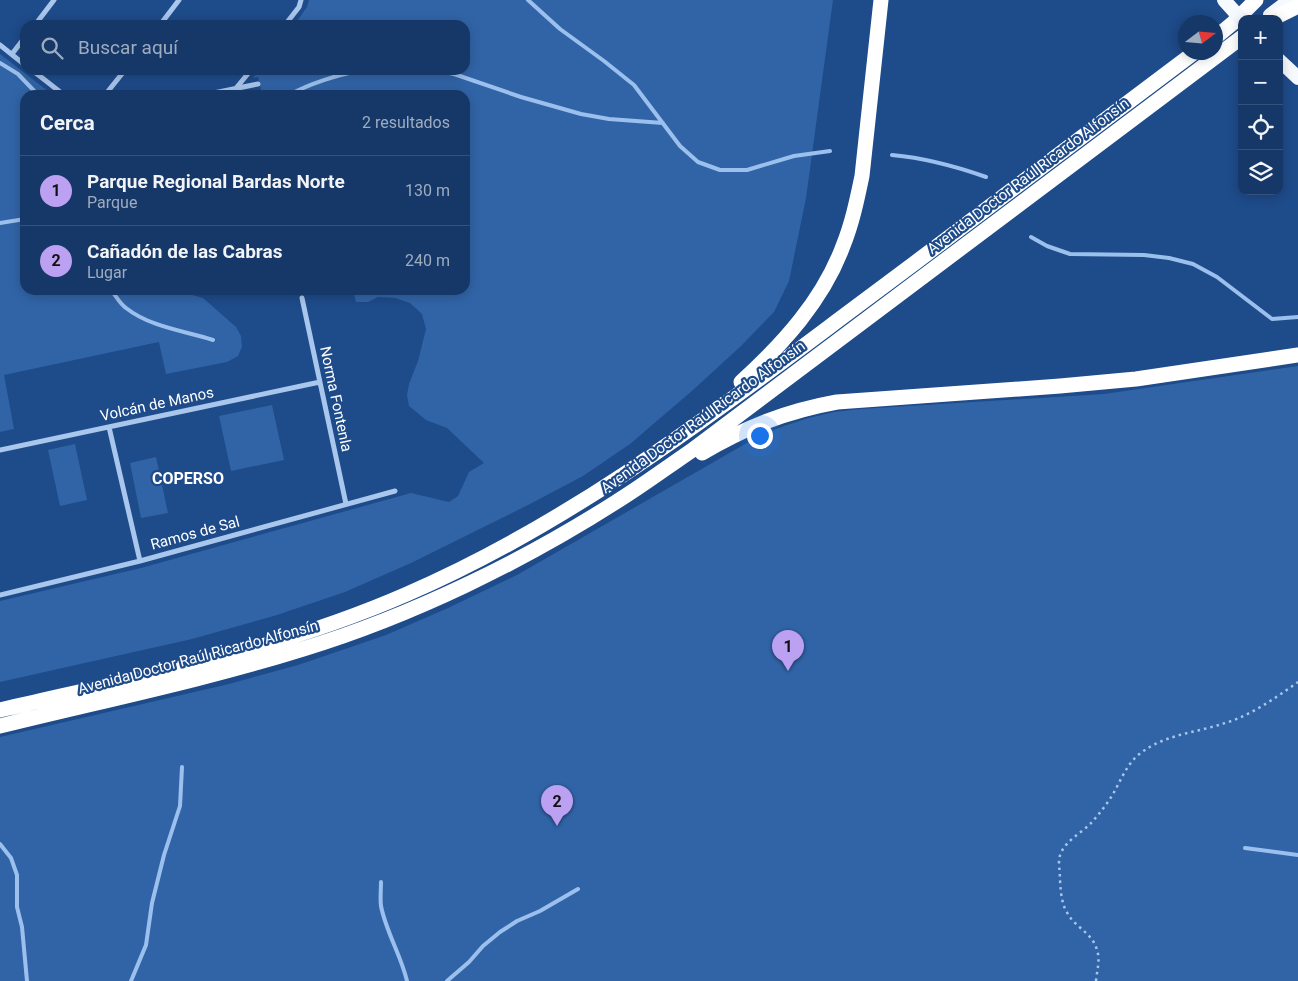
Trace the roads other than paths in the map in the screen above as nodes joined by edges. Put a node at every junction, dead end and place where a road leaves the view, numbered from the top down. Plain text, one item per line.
1 (54, 0) edge
2 (179, 0) edge
3 (301, 0) edge
4 (881, 0) edge
5 (1224, 0) edge
6 (1256, 0) edge
7 (1264, 0) edge
8 (1290, 0) edge
9 (1298, 6) edge
10 (1270, 15) edge
11 (1280, 15) edge
12 (39, 20) edge
13 (164, 20) edge
14 (289, 20) edge
15 (1237, 21) edge
16 (1223, 32) edge
17 (1238, 40) edge
18 (20, 44) edge
19 (0, 45) edge
20 (12, 54) junction
21 (1184, 60) edge
22 (20, 61) edge
23 (1283, 64) edge
24 (38, 75) edge
25 (121, 75) edge
26 (247, 75) edge
27 (1298, 78) edge
28 (258, 84) dead end
29 (237, 88) junction
30 (58, 90) edge
31 (109, 90) edge
32 (228, 90) edge
33 (302, 298) dead end
34 (1298, 356) edge
35 (320, 382) junction
36 (109, 427) junction
37 (676, 439) junction
38 (0, 450) edge
39 (395, 491) dead end
40 (616, 502) junction
41 (346, 504) junction
42 (140, 561) junction
43 (0, 594) edge
44 (0, 710) edge
45 (0, 726) edge

1 - 12 street
2 - 13 street
3 - 14 street
4 - 37 highway
5 - 15 highway, bridge
6 - 15 highway
7 - 15 highway
8 - 10 highway
9 - 11 highway
15 - 16 highway
17 - 40 highway, Avenida Doctor Raúl Ricardo Alfonsín
18 - 20 street
19 - 20 street
20 - 22 street
21 - 37 highway, Avenida Doctor Raúl Ricardo Alfonsín
23 - 27 highway
24 - 30 street
25 - 31 street
26 - 29 street
28 - 29 street
29 - 32 street
33 - 35 street, Norma Fontenla
34 - 40 highway
35 - 36 street, Volcán de Manos
35 - 41 street, Norma Fontenla
36 - 38 street, Volcán de Manos
36 - 42 street
37 - 44 highway, Avenida Doctor Raúl Ricardo Alfonsín
39 - 41 street, Ramos de Sal
40 - 45 highway, Avenida Doctor Raúl Ricardo Alfonsín
41 - 42 street, Ramos de Sal
42 - 43 street, Ramos de Sal

